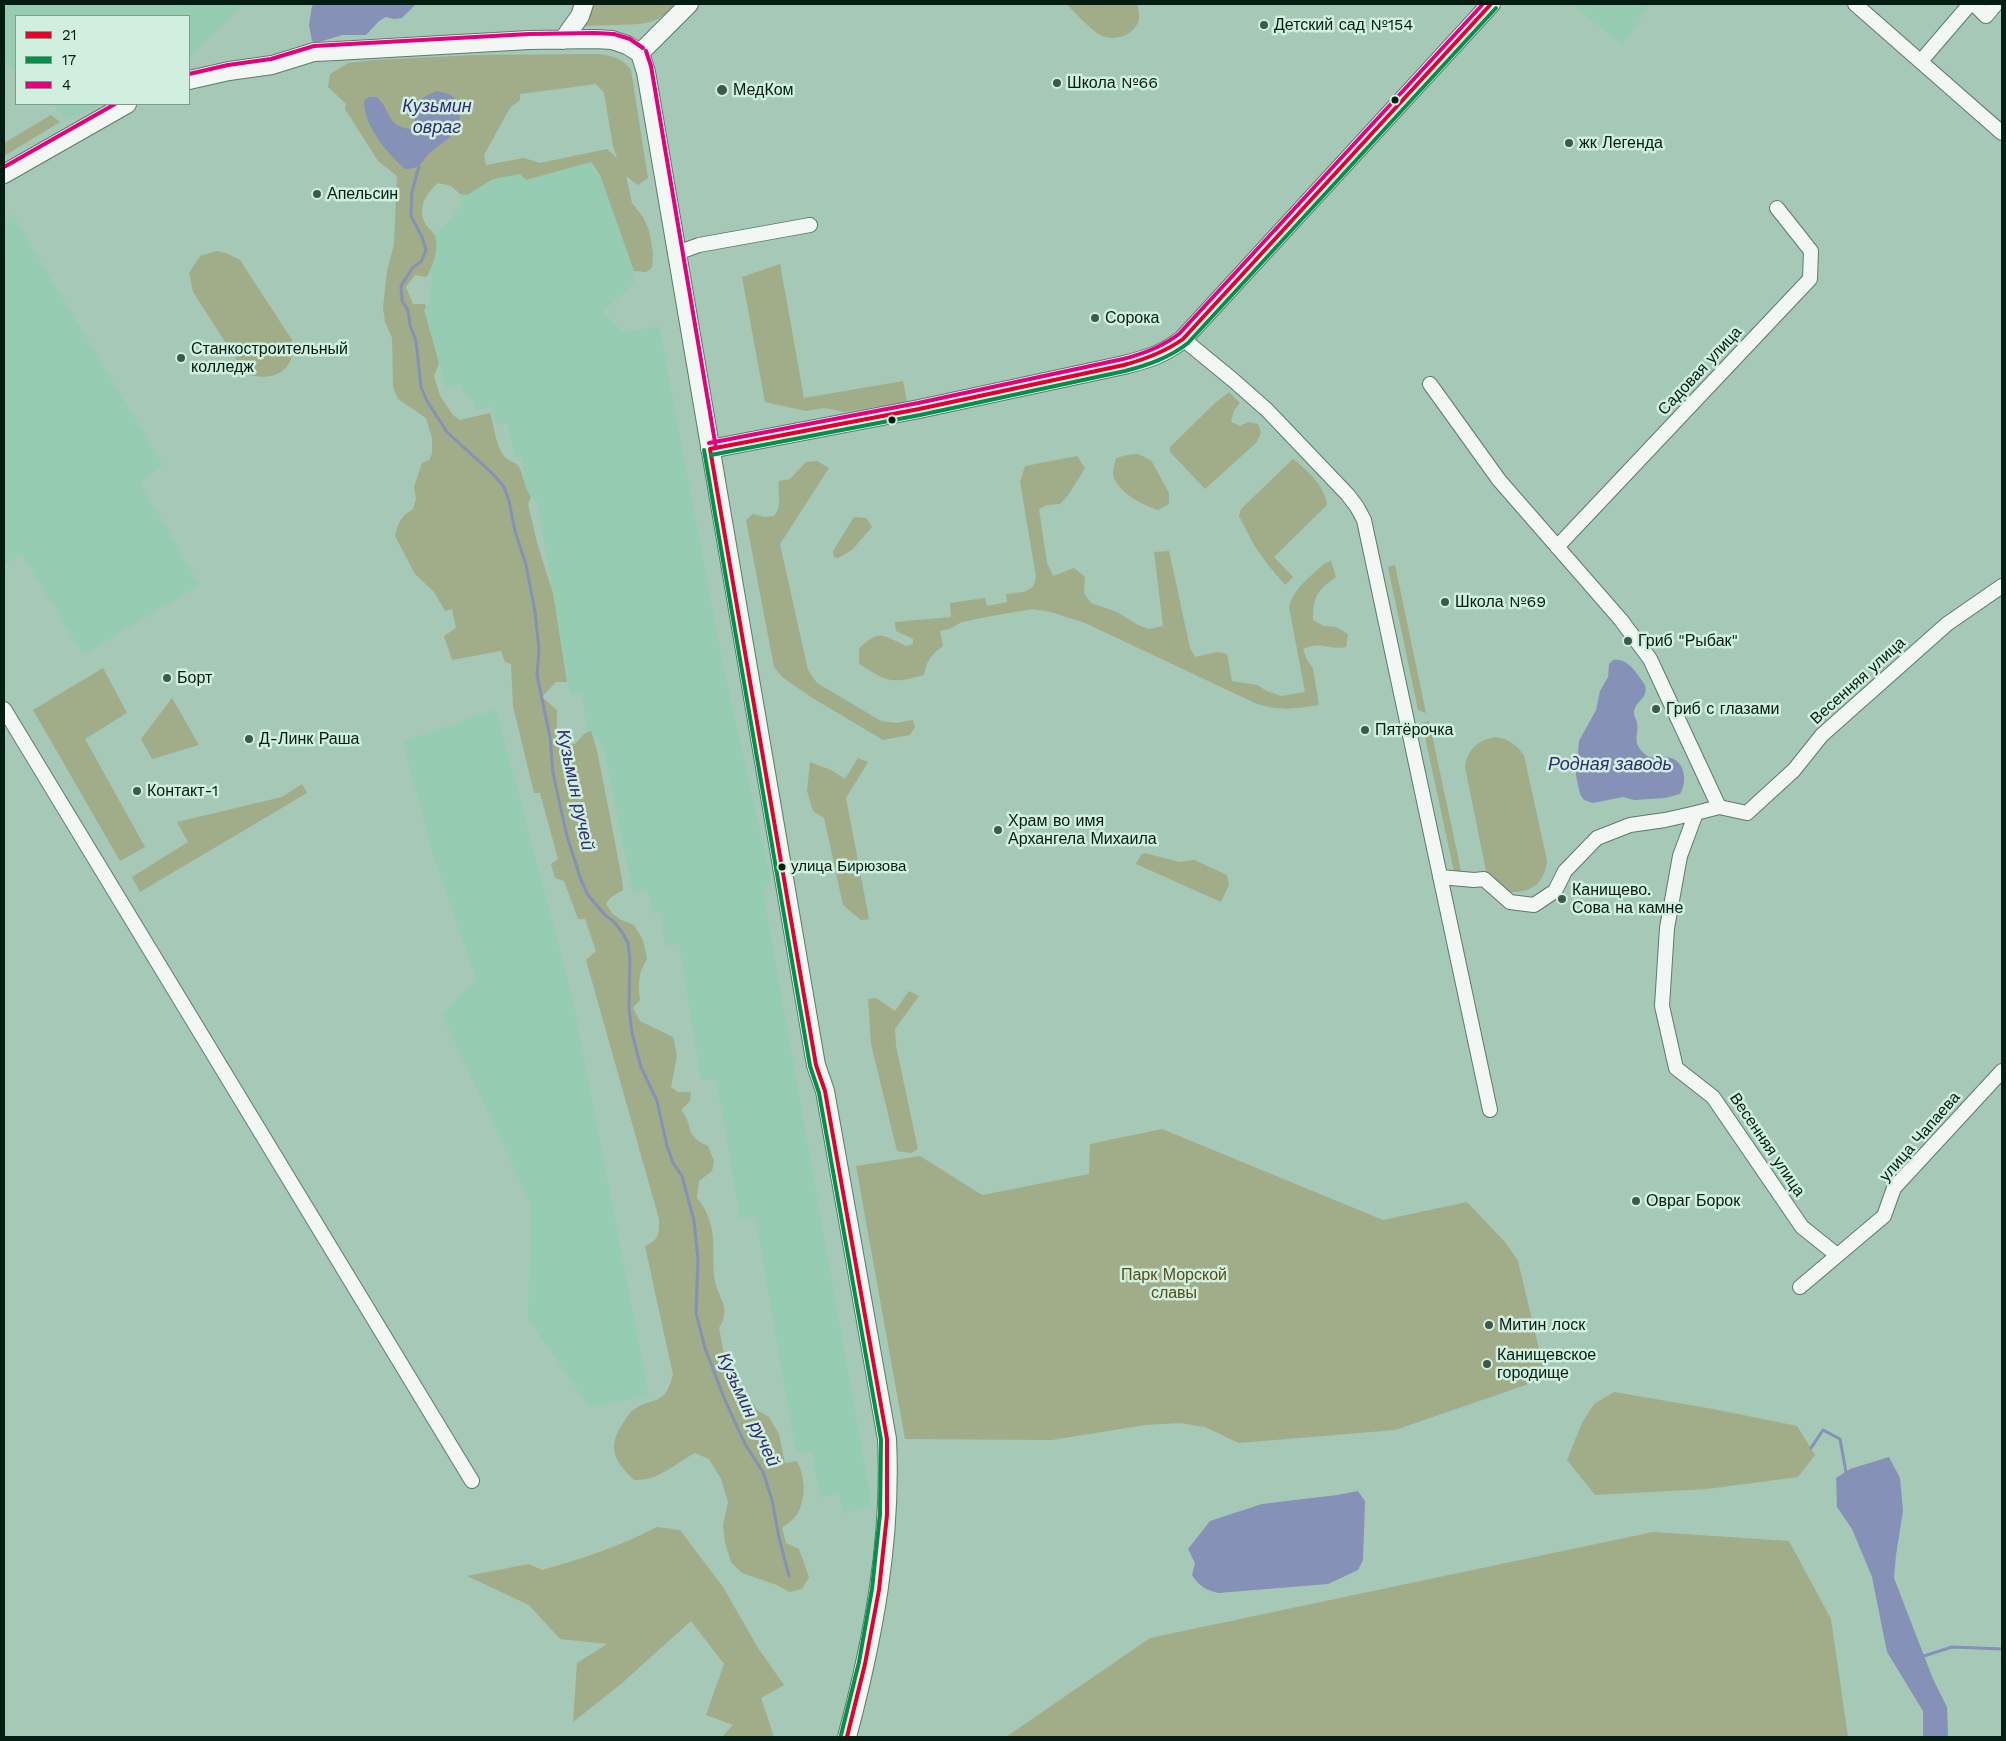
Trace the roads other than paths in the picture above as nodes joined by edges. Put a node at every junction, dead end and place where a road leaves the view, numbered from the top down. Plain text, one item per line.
1 (584, 4) edge
2 (689, 4) edge
3 (1491, 4) edge
4 (1855, 4) edge
5 (1970, 4) edge
6 (1974, 4) edge
7 (1996, 4) edge
8 (563, 40) junction
9 (640, 53) junction
10 (1921, 61) junction
11 (190, 80) edge
12 (125, 105) edge
13 (2002, 133) edge
14 (4, 174) edge
15 (1777, 208) dead end
16 (810, 225) dead end
17 (677, 253) junction
18 (1183, 339) junction
19 (1430, 384) dead end
20 (710, 449) junction
21 (1557, 546) junction
22 (2002, 586) edge
23 (4, 709) edge
24 (1719, 807) junction
25 (1696, 813) junction
26 (1440, 876) junction
27 (816, 1065) junction
28 (2002, 1071) edge
29 (1490, 1110) dead end
30 (1837, 1255) junction
31 (1800, 1287) dead end
32 (472, 1481) dead end
33 (836, 1737) edge
34 (847, 1737) edge

1 - 8 main road
2 - 9 main road
3 - 18 main road
4 - 10 street
5 - 10 street
6 - 7 street
8 - 9 main road
8 - 11 main road
9 - 17 main road
10 - 13 street
12 - 14 main road
15 - 21 street, Садовая улица
16 - 17 street
17 - 20 main road
18 - 20 main road
18 - 26 street
19 - 21 street
20 - 27 main road
21 - 24 street
22 - 24 street, Весенняя улица
23 - 32 street
24 - 25 street
25 - 26 street
25 - 30 street, Весенняя улица
26 - 29 street
27 - 33 main road
27 - 34 main road
28 - 30 street, улица Чапаева
30 - 31 street, улица Чапаева

